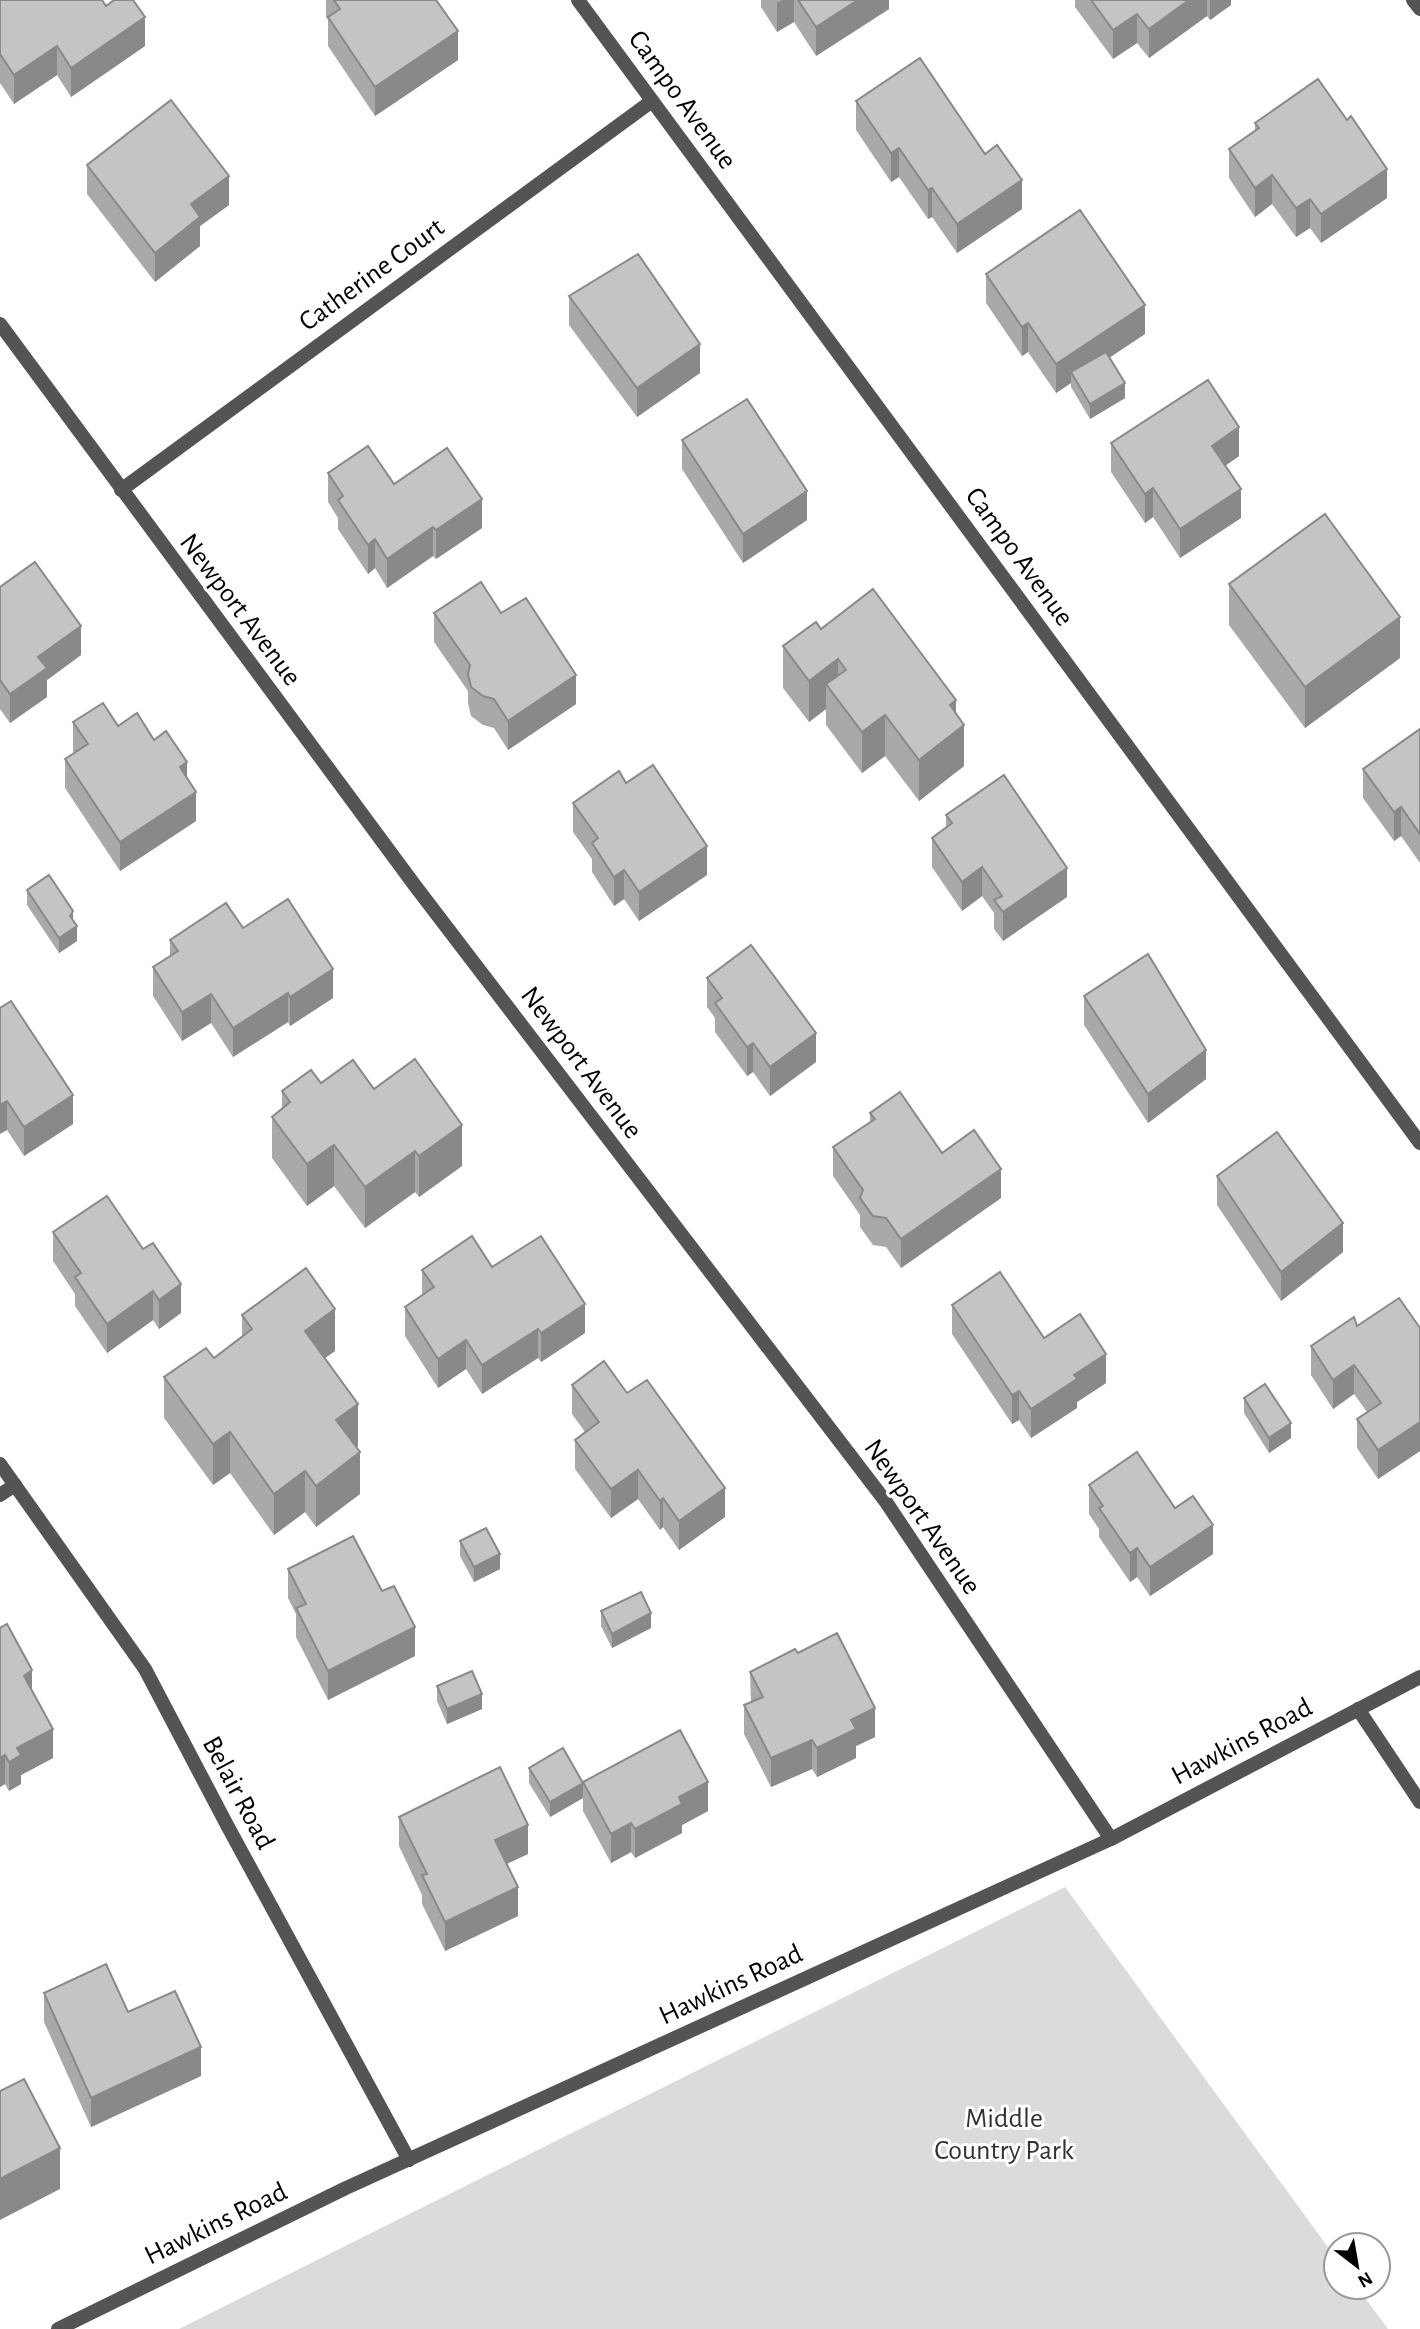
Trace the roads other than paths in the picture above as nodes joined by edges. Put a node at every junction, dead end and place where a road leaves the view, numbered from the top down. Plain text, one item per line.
1 (578, 0) edge
2 (1413, 0) edge
3 (1420, 9) edge
4 (652, 101) junction
5 (0, 324) edge
6 (121, 490) junction
7 (1420, 1143) edge
8 (0, 1464) edge
9 (15, 1485) junction
10 (0, 1495) edge
11 (1420, 1677) edge
12 (1358, 1709) junction
13 (1420, 1802) edge
14 (1111, 1839) junction
15 (409, 2160) junction
16 (58, 2329) edge

1 - 4 street, Campo Avenue
2 - 3 street
4 - 6 street, Catherine Court
4 - 7 street, Campo Avenue
5 - 6 street, Newport Avenue
6 - 14 street, Newport Avenue
8 - 9 street, Belair Road
9 - 10 street
9 - 15 street, Belair Road
11 - 12 street, Hawkins Road
12 - 13 street
12 - 14 street, Hawkins Road
14 - 15 street, Hawkins Road
15 - 16 street, Hawkins Road

